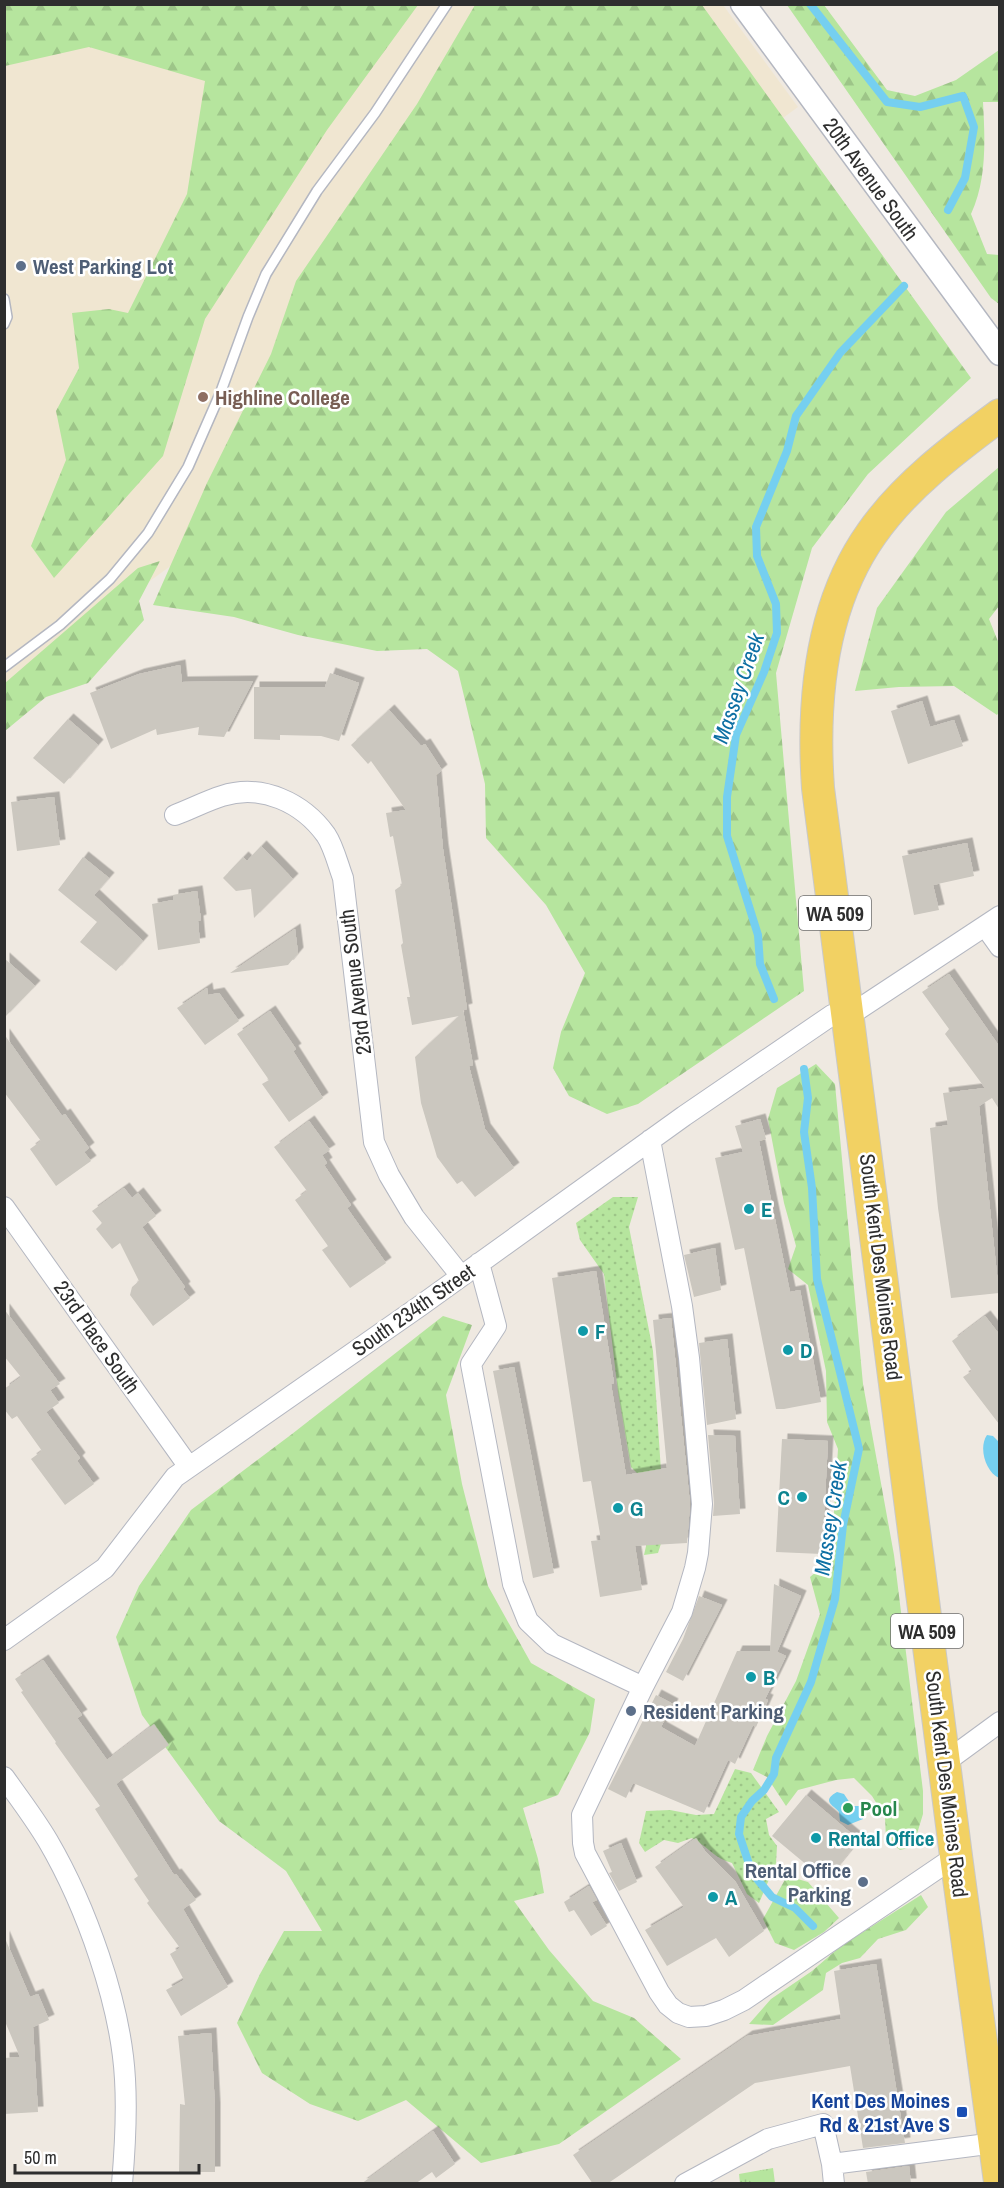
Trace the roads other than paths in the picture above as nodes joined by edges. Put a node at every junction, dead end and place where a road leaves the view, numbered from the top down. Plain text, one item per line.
1 (447, 4) edge
2 (743, 4) edge
3 (4, 299) edge
4 (4, 324) edge
5 (999, 353) edge
6 (999, 415) edge
7 (4, 667) edge
8 (175, 815) dead end
9 (992, 921) edge
10 (999, 947) edge
11 (848, 1011) junction
12 (650, 1140) junction
13 (4, 1208) edge
14 (479, 1263) junction
15 (461, 1276) junction
16 (189, 1467) junction
17 (4, 1640) edge
18 (642, 1687) junction
19 (999, 1722) edge
20 (944, 1763) junction
21 (4, 1777) edge
22 (956, 1856) junction
23 (996, 2112) edge
24 (995, 2143) junction
25 (833, 2174) edge
26 (999, 2182) edge
27 (122, 2184) edge
28 (685, 2184) edge

1 - 7 lane
2 - 5 street, 20th Avenue South
3 - 4 lane
6 - 11 main road, South Kent Des Moines Road / WA 509
8 - 15 street, 23rd Avenue South
9 - 10 street
9 - 11 street, South 234th Street
11 - 12 street, South 234th Street
11 - 20 main road, South Kent Des Moines Road / WA 509
12 - 14 street, South 234th Street
12 - 18 street
13 - 16 street, 23rd Place South
14 - 15 street, South 234th Street
14 - 18 street
15 - 16 street, South 234th Street
16 - 17 street, South 234th Street
18 - 22 street
19 - 20 street
20 - 22 main road, South Kent Des Moines Road / WA 509
21 - 27 street
22 - 23 main road, South Kent Des Moines Road / WA 509
23 - 24 main road, South Kent Des Moines Road / WA 509
24 - 25 street
24 - 26 main road, South Kent Des Moines Road / WA 509
25 - 28 street

